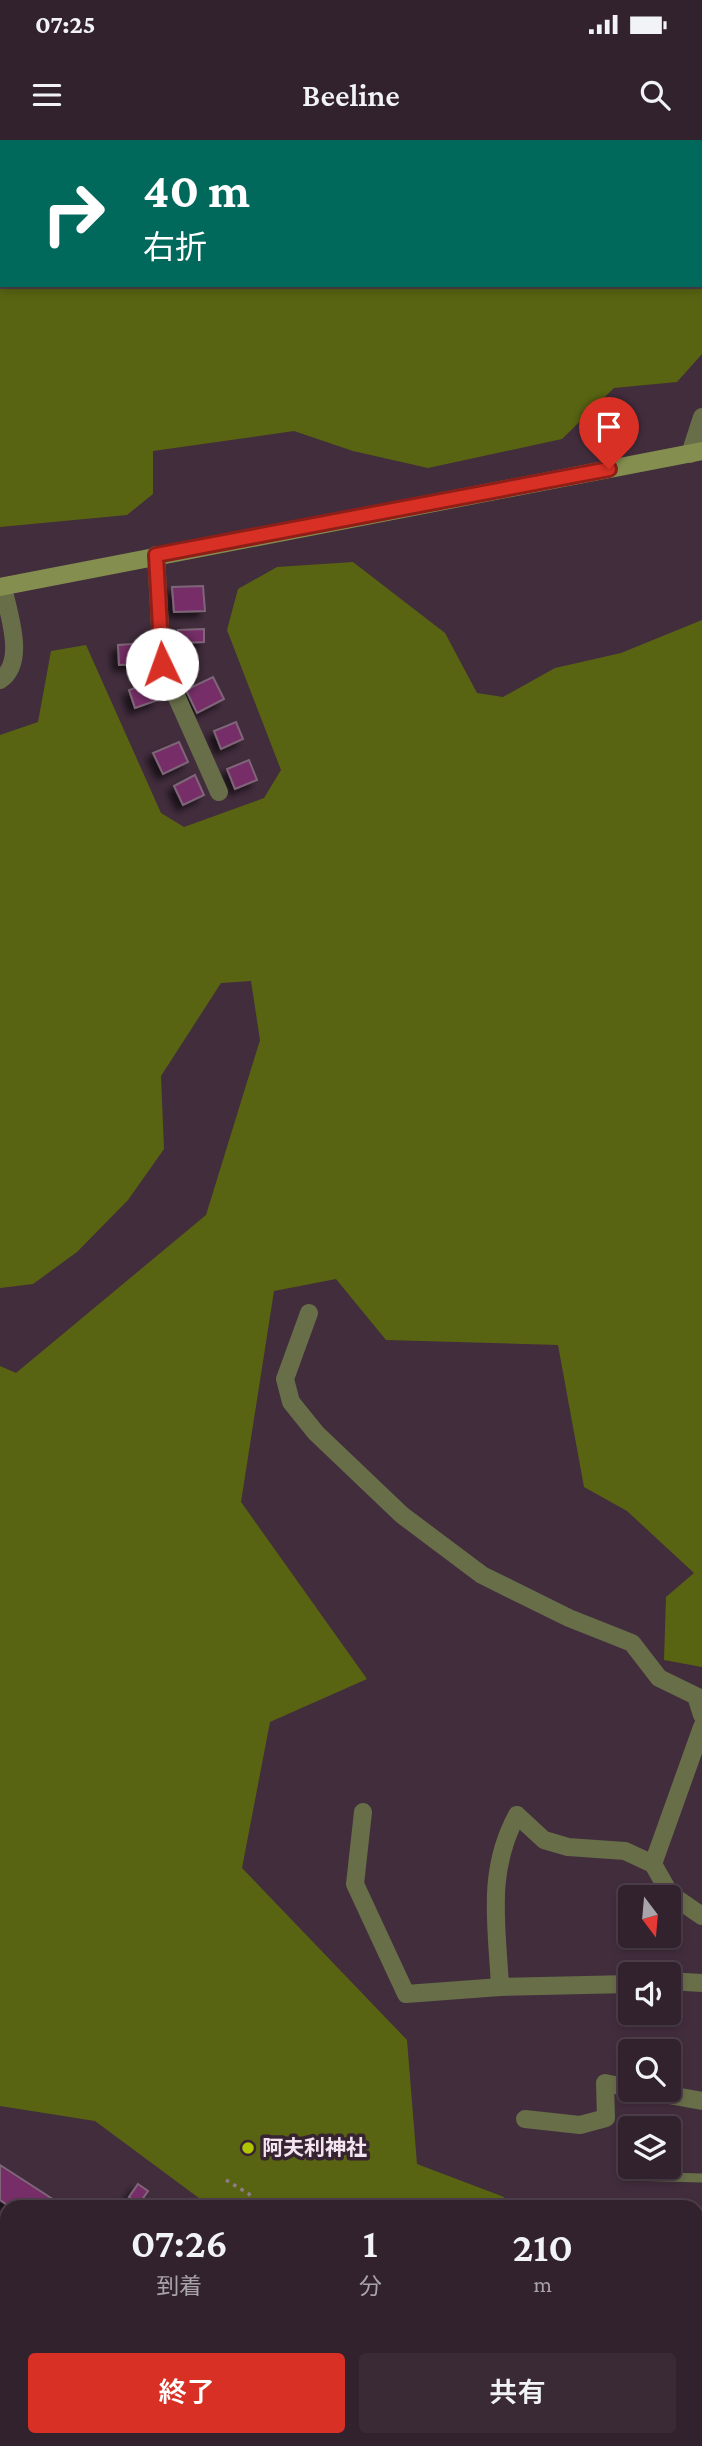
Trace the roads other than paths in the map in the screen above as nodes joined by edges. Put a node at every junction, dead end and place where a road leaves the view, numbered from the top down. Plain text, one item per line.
1 (702, 416) edge
2 (696, 452) edge
3 (156, 555) junction
4 (2, 587) edge
5 (0, 681) edge
6 (219, 793) dead end
7 (309, 1313) dead end
8 (702, 1715) edge
9 (702, 1727) edge
10 (363, 1812) dead end
11 (653, 1864) junction
12 (702, 1916) edge
13 (681, 1982) edge
14 (702, 1983) edge
15 (618, 1984) edge
16 (500, 1987) junction
17 (618, 2086) edge
18 (681, 2097) edge
19 (702, 2101) edge
20 (525, 2119) dead end
21 (681, 2177) edge
22 (702, 2178) edge

1 - 2 street
2 - 3 street
3 - 4 street
3 - 6 street
4 - 5 street
7 - 8 street
9 - 11 street
10 - 16 street
11 - 12 street
11 - 16 street
13 - 14 street
15 - 16 street
17 - 20 street
18 - 19 street
21 - 22 lane

